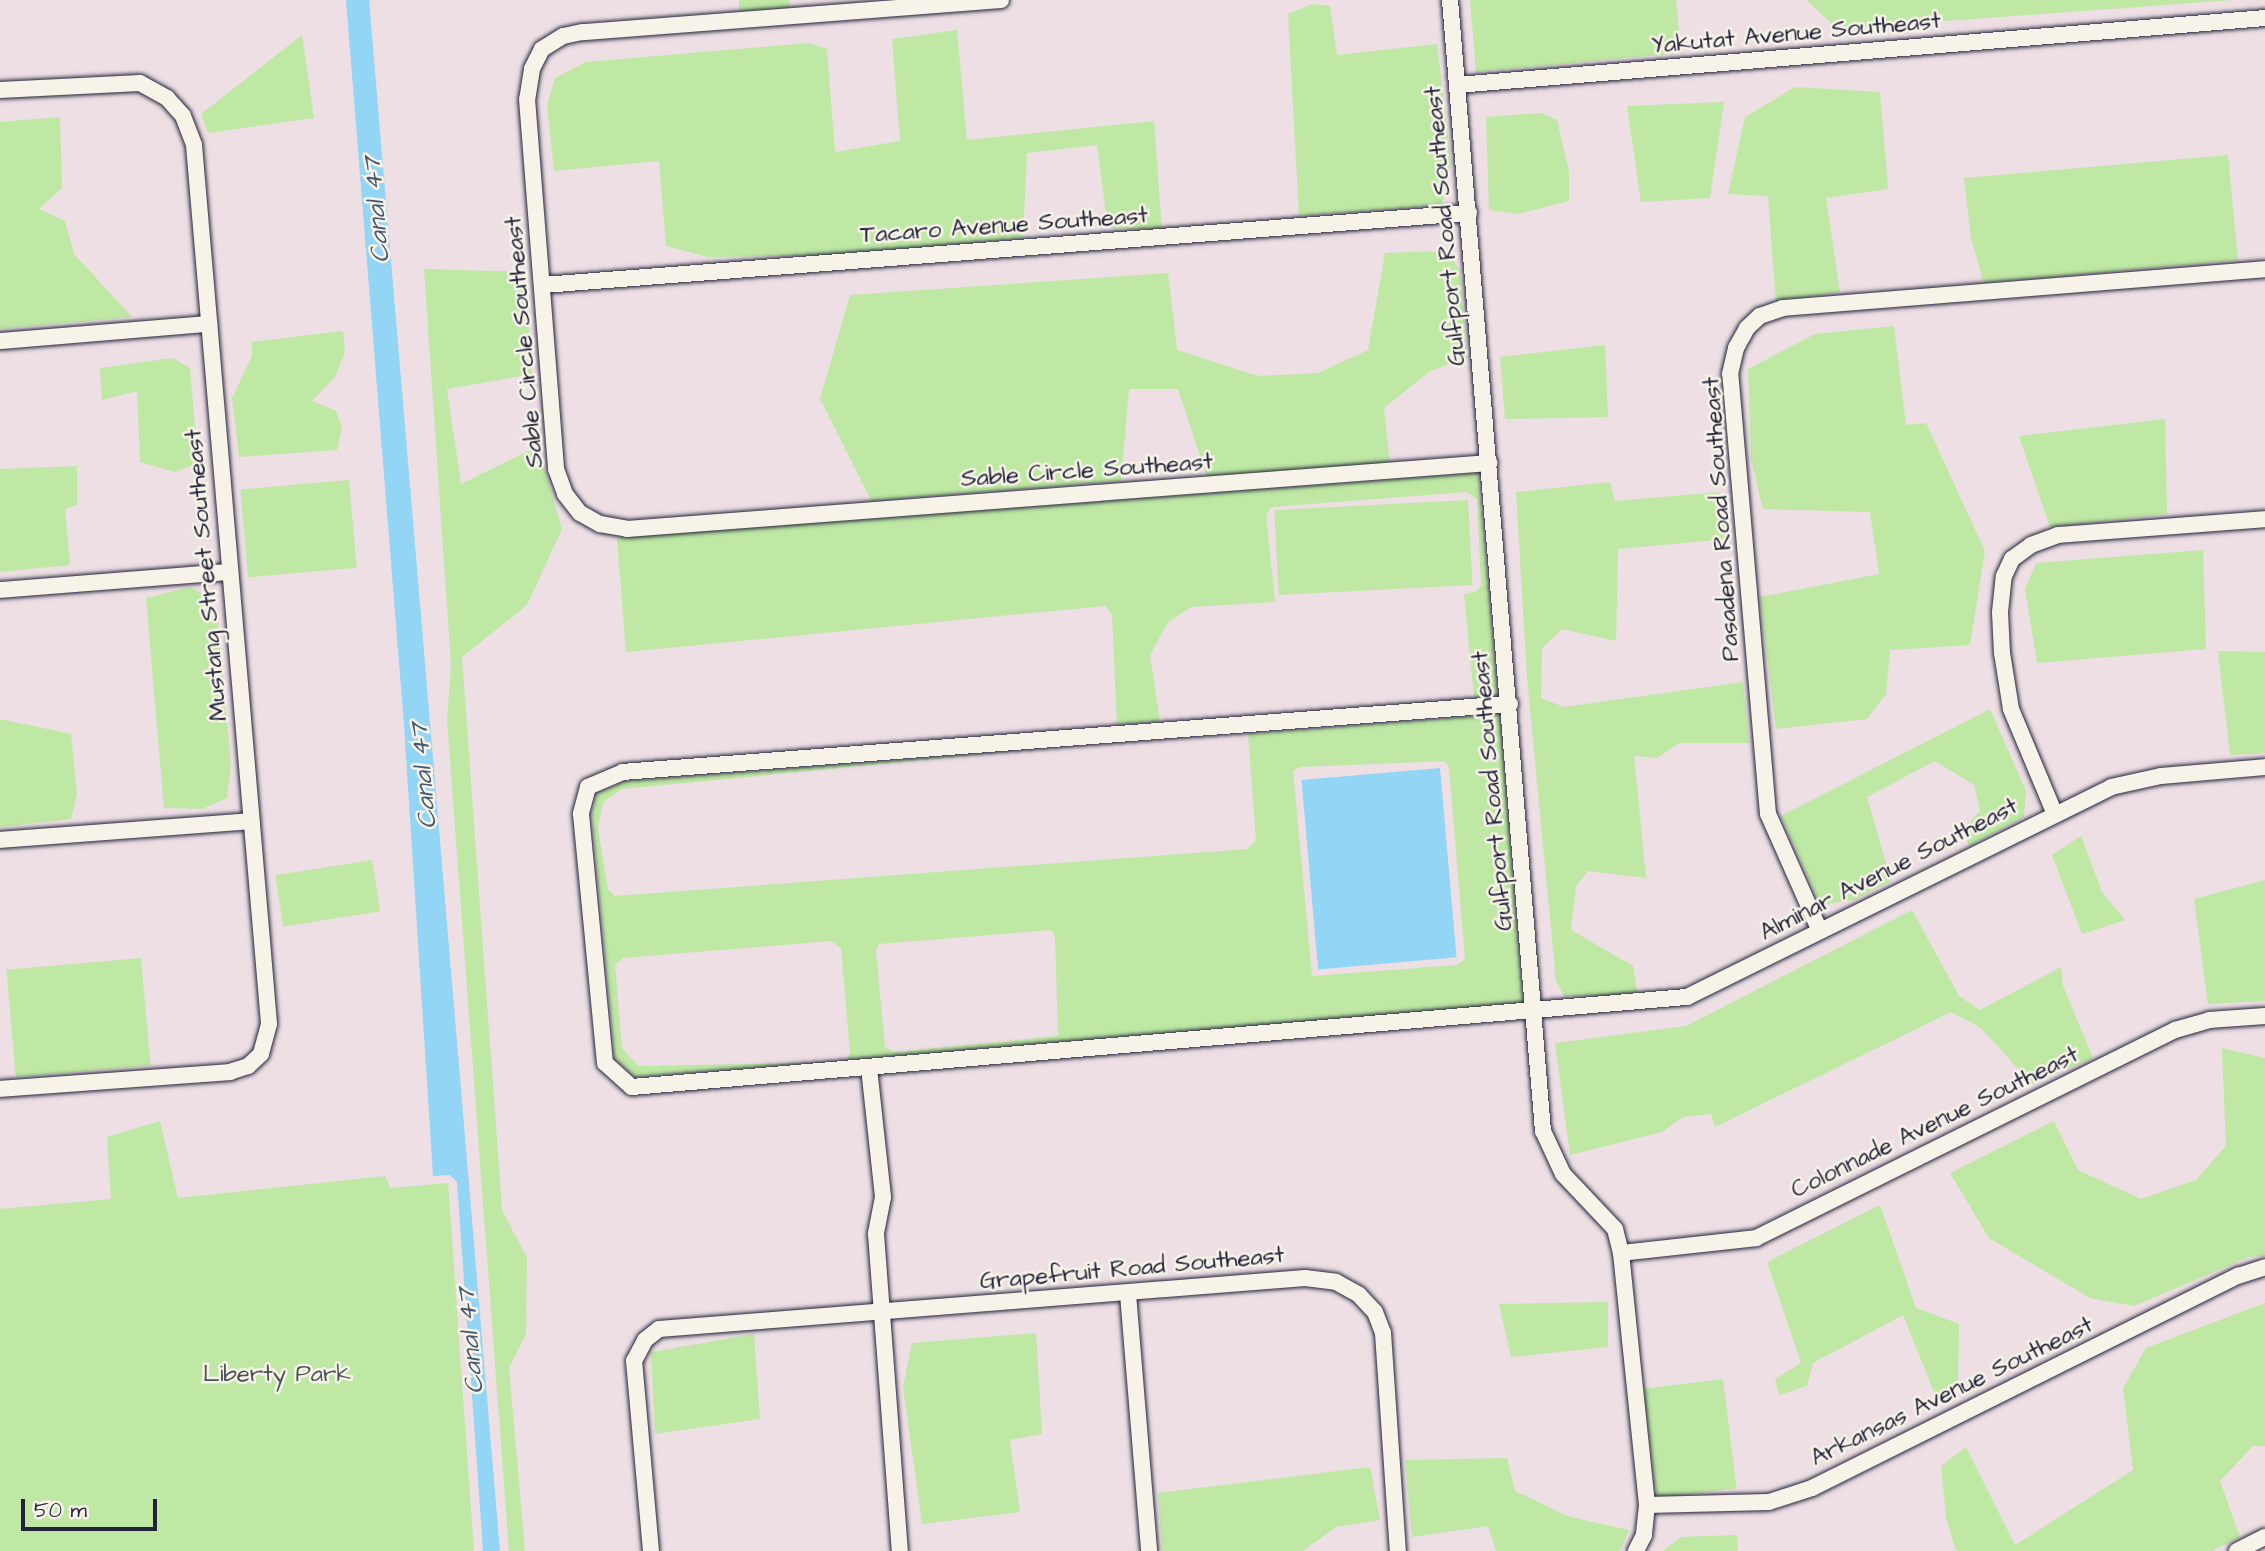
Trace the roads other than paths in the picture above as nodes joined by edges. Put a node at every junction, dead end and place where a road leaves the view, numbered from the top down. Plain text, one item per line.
1 (1000, 0) edge
2 (1450, 0) edge
3 (2265, 18) edge
4 (1457, 86) junction
5 (0, 90) edge
6 (1469, 213) junction
7 (2265, 269) edge
8 (543, 285) junction
9 (209, 324) junction
10 (0, 341) edge
11 (1489, 463) junction
12 (2265, 519) edge
13 (229, 572) junction
14 (0, 590) edge
15 (1510, 704) junction
16 (2265, 767) edge
17 (2054, 812) junction
18 (251, 821) junction
19 (0, 840) edge
20 (1819, 929) junction
21 (1534, 1012) junction
22 (2265, 1016) edge
23 (869, 1068) junction
24 (0, 1089) edge
25 (1621, 1253) junction
26 (2265, 1267) edge
27 (1128, 1294) junction
28 (880, 1311) junction
29 (1647, 1505) junction
30 (2265, 1537) edge
31 (651, 1551) edge
32 (900, 1551) edge
33 (1149, 1551) edge
34 (1398, 1551) edge
35 (1636, 1551) edge
36 (2237, 1551) edge

1 - 8 street, Sable Circle Southeast
2 - 4 street, Gulfport Road Southeast
3 - 4 street, Yakutat Avenue Southeast
4 - 6 street, Gulfport Road Southeast
5 - 9 street, Mustang Street Southeast
6 - 8 street, Tacaro Avenue Southeast
6 - 11 street, Gulfport Road Southeast
7 - 20 street, Pasadena Road Southeast
8 - 11 street, Sable Circle Southeast
9 - 10 street
9 - 13 street, Mustang Street Southeast
11 - 15 street, Gulfport Road Southeast
12 - 17 street
13 - 14 street
13 - 18 street, Mustang Street Southeast
15 - 21 street, Gulfport Road Southeast
15 - 23 street, Alminar Avenue Southeast
16 - 17 street, Alminar Avenue Southeast
17 - 20 street, Alminar Avenue Southeast
18 - 19 street
18 - 24 street, Mustang Street Southeast
20 - 21 street, Alminar Avenue Southeast
21 - 23 street, Alminar Avenue Southeast
21 - 25 street, Gulfport Road Southeast
22 - 25 street, Colonnade Avenue Southeast
23 - 28 street
25 - 29 street, Gulfport Road Southeast
26 - 29 street, Arkansas Avenue Southeast
27 - 28 street, Grapefruit Road Southeast
27 - 33 street
27 - 34 street, Grapefruit Road Southeast
28 - 31 street, Grapefruit Road Southeast
28 - 32 street
29 - 35 street, Gulfport Road Southeast
30 - 36 street

